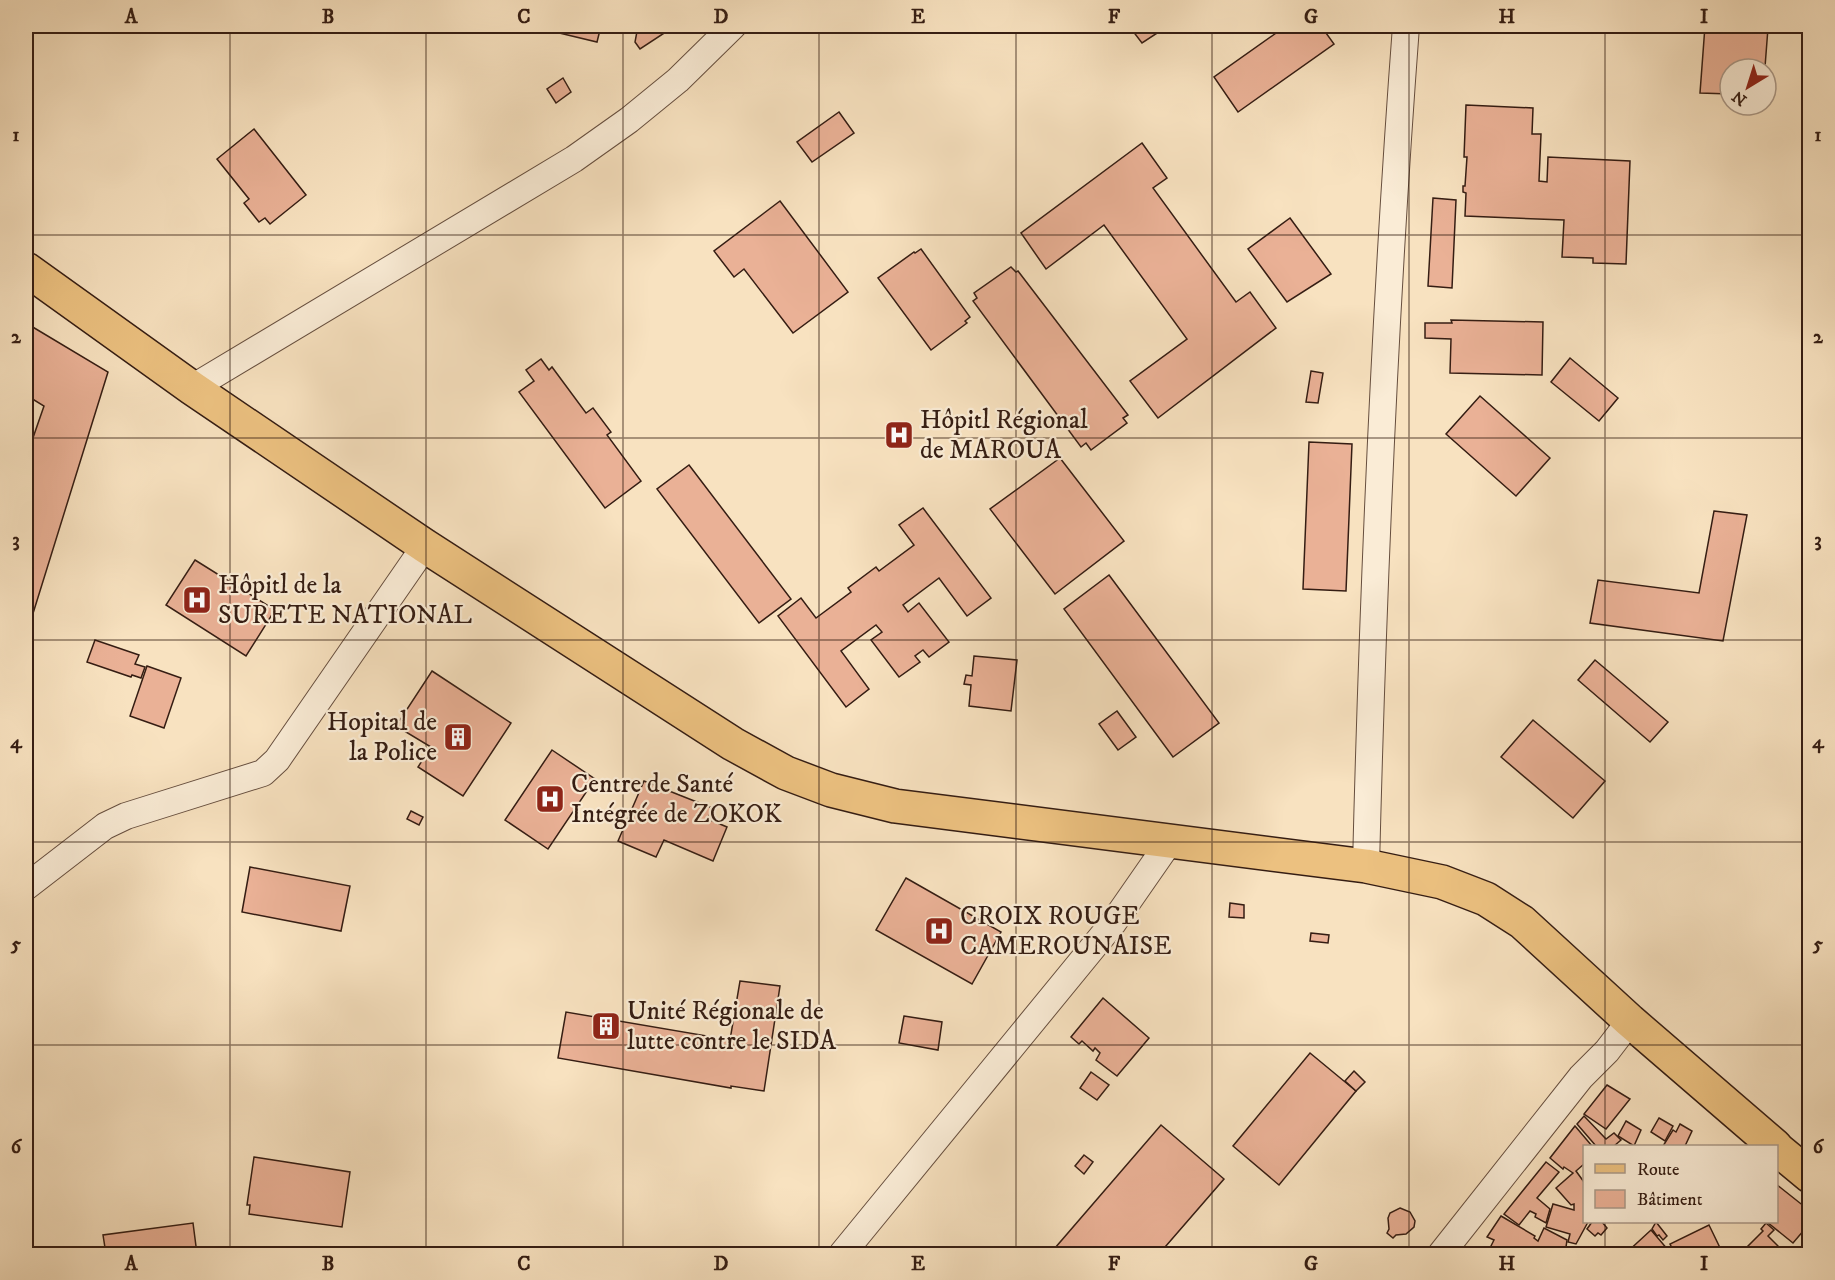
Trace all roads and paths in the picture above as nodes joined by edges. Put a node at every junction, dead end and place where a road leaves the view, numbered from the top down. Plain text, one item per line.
1 (733, 26) edge
2 (1406, 26) edge
3 (26, 269) edge
4 (192, 388) junction
5 (425, 546) junction
6 (1170, 841) junction
7 (1366, 866) junction
8 (26, 887) edge
9 (1630, 1021) junction
10 (1774, 1145) edge
11 (1778, 1149) edge
12 (1809, 1176) edge
13 (842, 1254) edge
14 (1441, 1254) edge

1 - 4 street
2 - 7 street
3 - 4 main road
4 - 5 main road
5 - 6 main road
5 - 8 street
6 - 7 main road
6 - 13 street
7 - 9 main road
9 - 10 main road
9 - 14 street
11 - 12 main road

